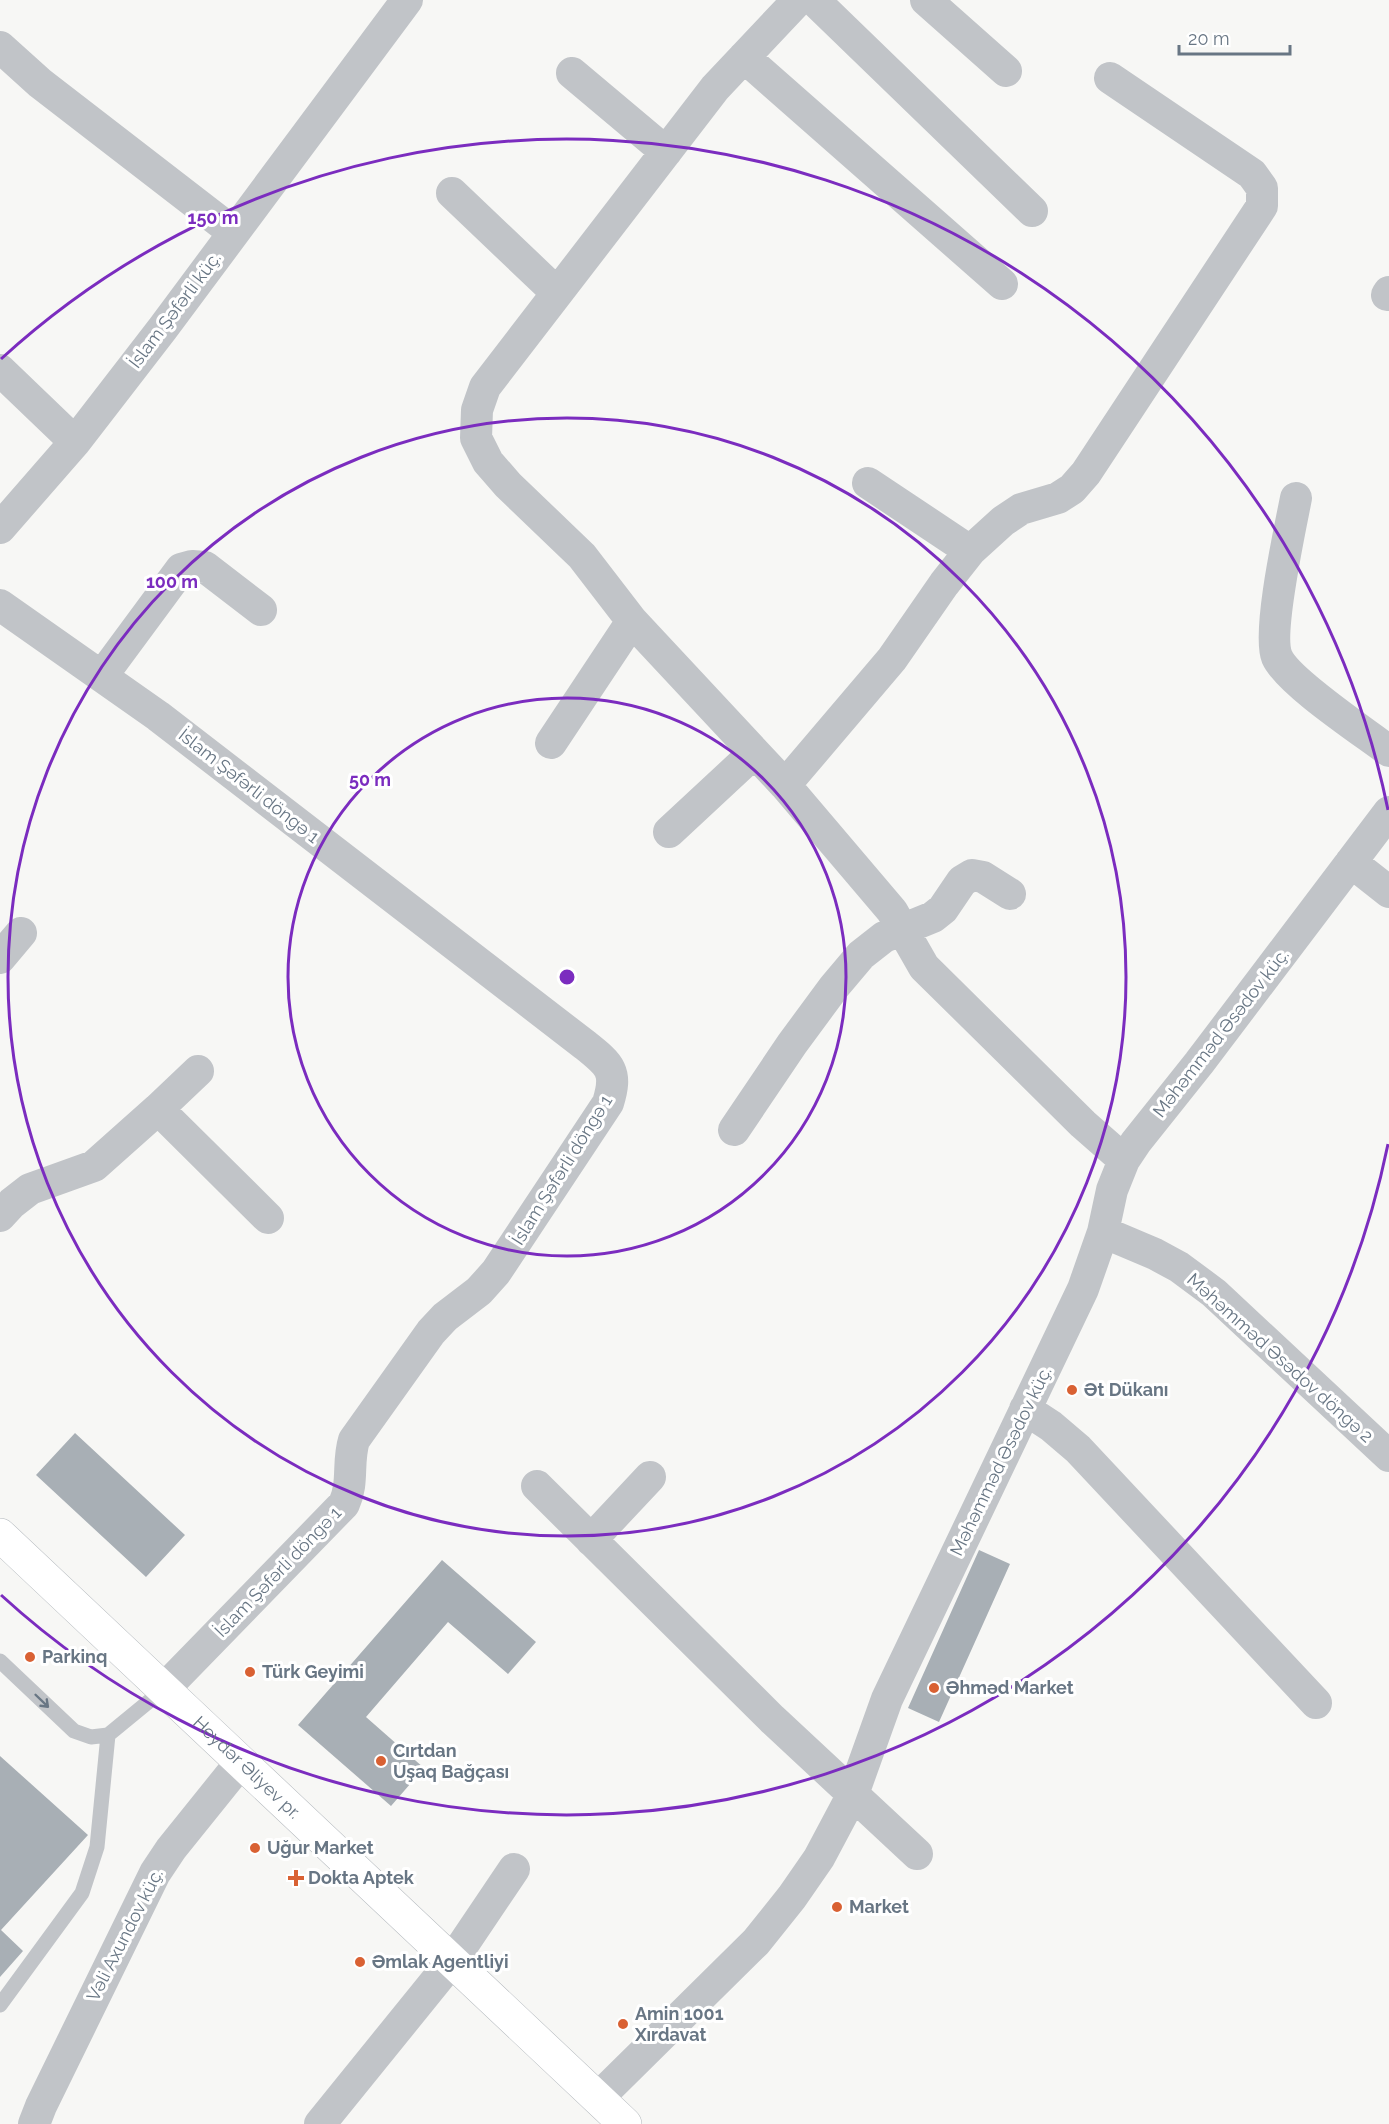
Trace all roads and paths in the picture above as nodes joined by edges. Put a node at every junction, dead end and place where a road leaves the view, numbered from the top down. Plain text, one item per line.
1 (407, 0) edge
2 (798, 0) edge
3 (814, 0) edge
4 (926, 0) edge
5 (0, 46) edge
6 (744, 57) junction
7 (1006, 71) dead end
8 (572, 73) dead end
9 (1110, 78) dead end
10 (666, 152) junction
11 (452, 193) dead end
12 (1032, 211) dead end
13 (233, 232) junction
14 (1002, 284) dead end
15 (557, 293) junction
16 (0, 370) edge
17 (75, 442) junction
18 (868, 483) dead end
19 (1296, 498) dead end
20 (0, 528) edge
21 (970, 551) junction
22 (0, 605) edge
23 (261, 610) dead end
24 (632, 621) junction
25 (102, 676) junction
26 (551, 743) dead end
27 (1389, 751) edge
28 (754, 753) junction
29 (784, 785) junction
30 (1389, 812) edge
31 (669, 832) dead end
32 (1351, 862) junction
33 (1389, 892) edge
34 (1010, 894) dead end
35 (902, 930) junction
36 (21, 933) dead end
37 (0, 958) edge
38 (198, 1071) dead end
39 (158, 1109) junction
40 (734, 1130) dead end
41 (1125, 1160) junction
42 (0, 1216) edge
43 (268, 1218) dead end
44 (1103, 1232) junction
45 (1025, 1409) junction
46 (1389, 1456) edge
47 (650, 1477) dead end
48 (537, 1486) dead end
49 (0, 1535) edge
50 (591, 1540) junction
51 (0, 1661) edge
52 (164, 1689) junction
53 (1316, 1703) dead end
54 (108, 1735) junction
55 (241, 1762) junction
56 (853, 1794) junction
57 (917, 1854) dead end
58 (514, 1869) dead end
59 (452, 1961) junction
60 (0, 2005) edge
61 (598, 2098) junction
62 (34, 2124) edge
63 (320, 2124) edge
64 (625, 2124) edge

1 - 13 street, İslam Şəfərli küç.
2 - 6 street
3 - 12 street
4 - 7 street
5 - 13 street
6 - 10 street
6 - 14 street
8 - 10 street
9 - 21 street
10 - 15 street
11 - 15 street
13 - 17 street, İslam Şəfərli küç.
15 - 24 street
16 - 17 street
17 - 20 street, İslam Şəfərli küç.
18 - 21 street
19 - 27 street
21 - 29 street
22 - 25 street, İslam Şəfərli döngə 1
23 - 25 street
24 - 26 street
24 - 28 street
25 - 52 street, İslam Şəfərli döngə 1
28 - 29 street
28 - 31 street
29 - 35 street
30 - 32 street, Məhəmməd Əsədov küç.
32 - 33 street
32 - 41 street, Məhəmməd Əsədov küç.
34 - 35 street
35 - 40 street
35 - 41 street
36 - 37 street
38 - 39 street
39 - 42 street
39 - 43 street
41 - 44 street, Məhəmməd Əsədov küç.
44 - 45 street, Məhəmməd Əsədov küç.
44 - 46 street, Məhəmməd Əsədov döngə 2
45 - 53 street
45 - 56 street, Məhəmməd Əsədov küç.
47 - 50 street
48 - 50 street
49 - 52 main road, Heydər Əliyev pr.
50 - 56 street
51 -> 54 lane
52 - 54 lane
52 - 55 main road, Heydər Əliyev pr.
54 - 60 lane
55 - 59 main road, Heydər Əliyev pr.
55 - 62 street, Vəli Axundov küç.
56 - 57 street
56 - 61 street, Məhəmməd Əsədov küç.
58 - 59 street
59 - 61 main road, Heydər Əliyev pr.
59 - 63 street
61 - 64 main road, Heydər Əliyev pr.

